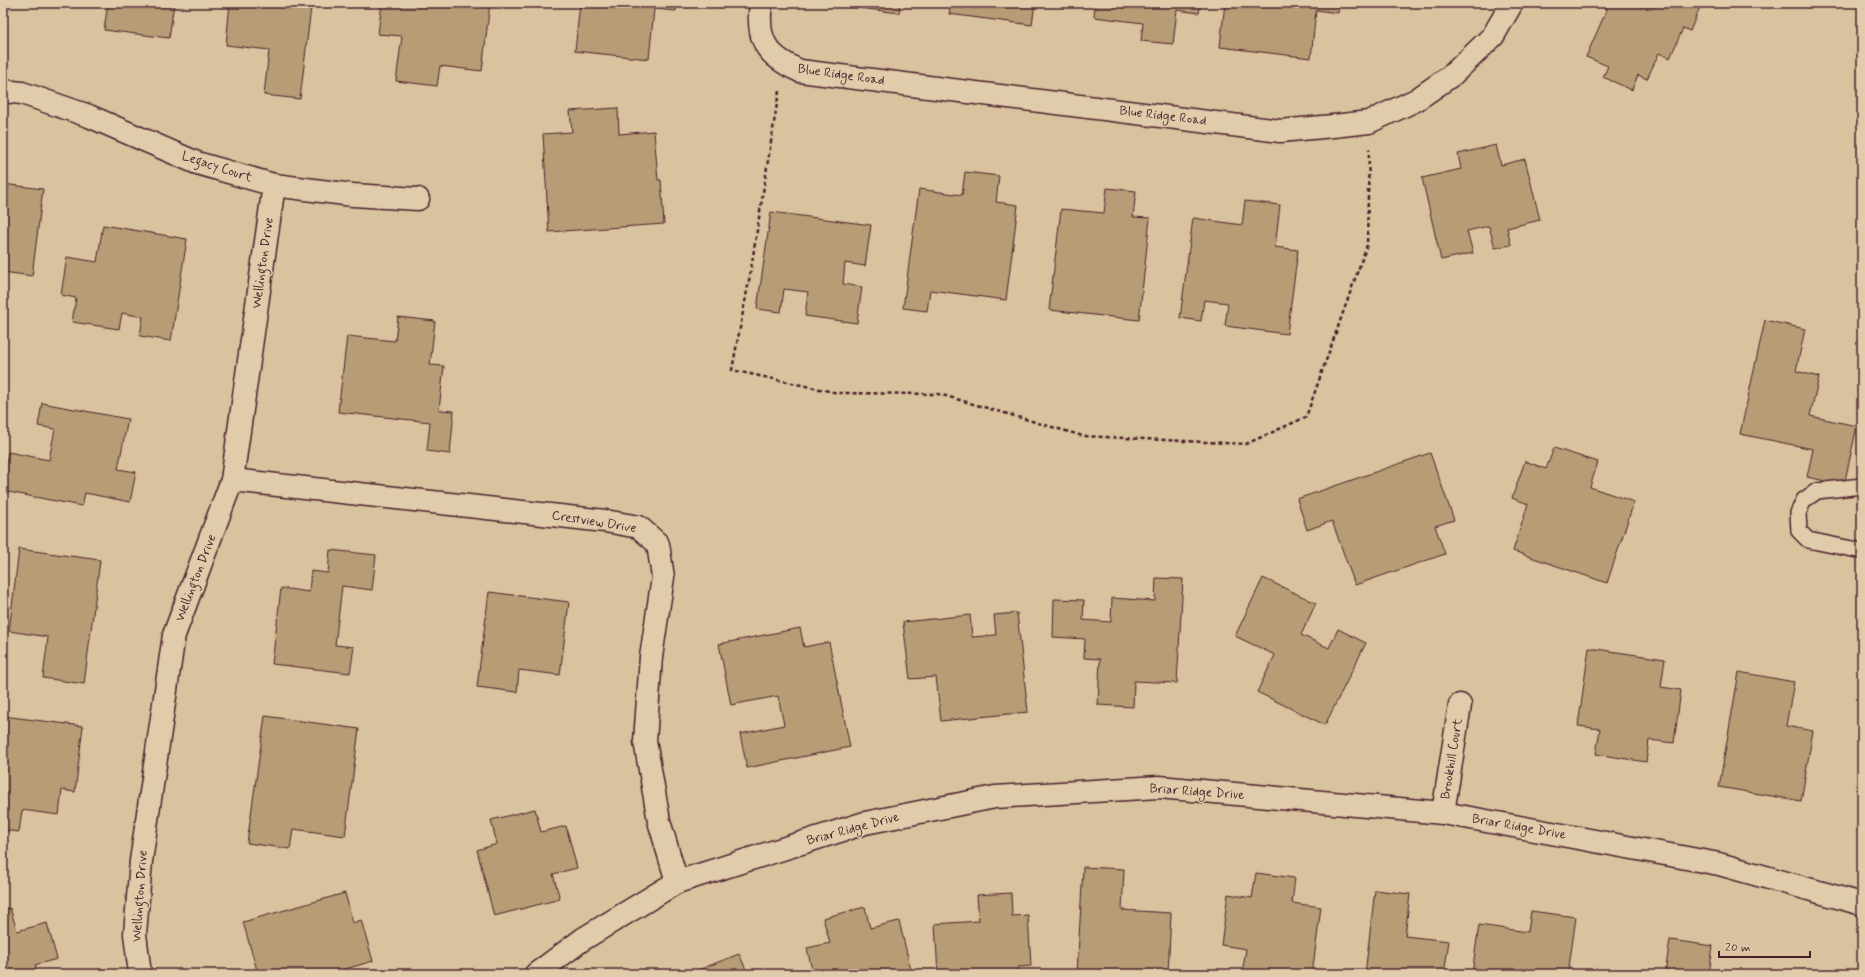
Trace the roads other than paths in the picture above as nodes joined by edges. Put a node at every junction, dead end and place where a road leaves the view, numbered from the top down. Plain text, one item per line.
1 (761, 3) edge
2 (1512, 3) edge
3 (3, 91) edge
4 (274, 184) junction
5 (418, 199) dead end
6 (232, 480) junction
7 (1862, 486) edge
8 (1862, 551) edge
9 (1460, 705) dead end
10 (1443, 813) junction
11 (677, 882) junction
12 (1862, 904) edge
13 (140, 974) edge
14 (536, 974) edge

1 - 2 street, Blue Ridge Road
3 - 4 street, Legacy Court
4 - 5 street, Legacy Court
4 - 6 street, Wellington Drive
6 - 11 street, Crestview Drive
6 - 13 street, Wellington Drive
7 - 8 lane
9 - 10 street, Brookhill Court
10 - 11 street, Briar Ridge Drive
10 - 12 street, Briar Ridge Drive
11 - 14 street, Briar Ridge Drive

